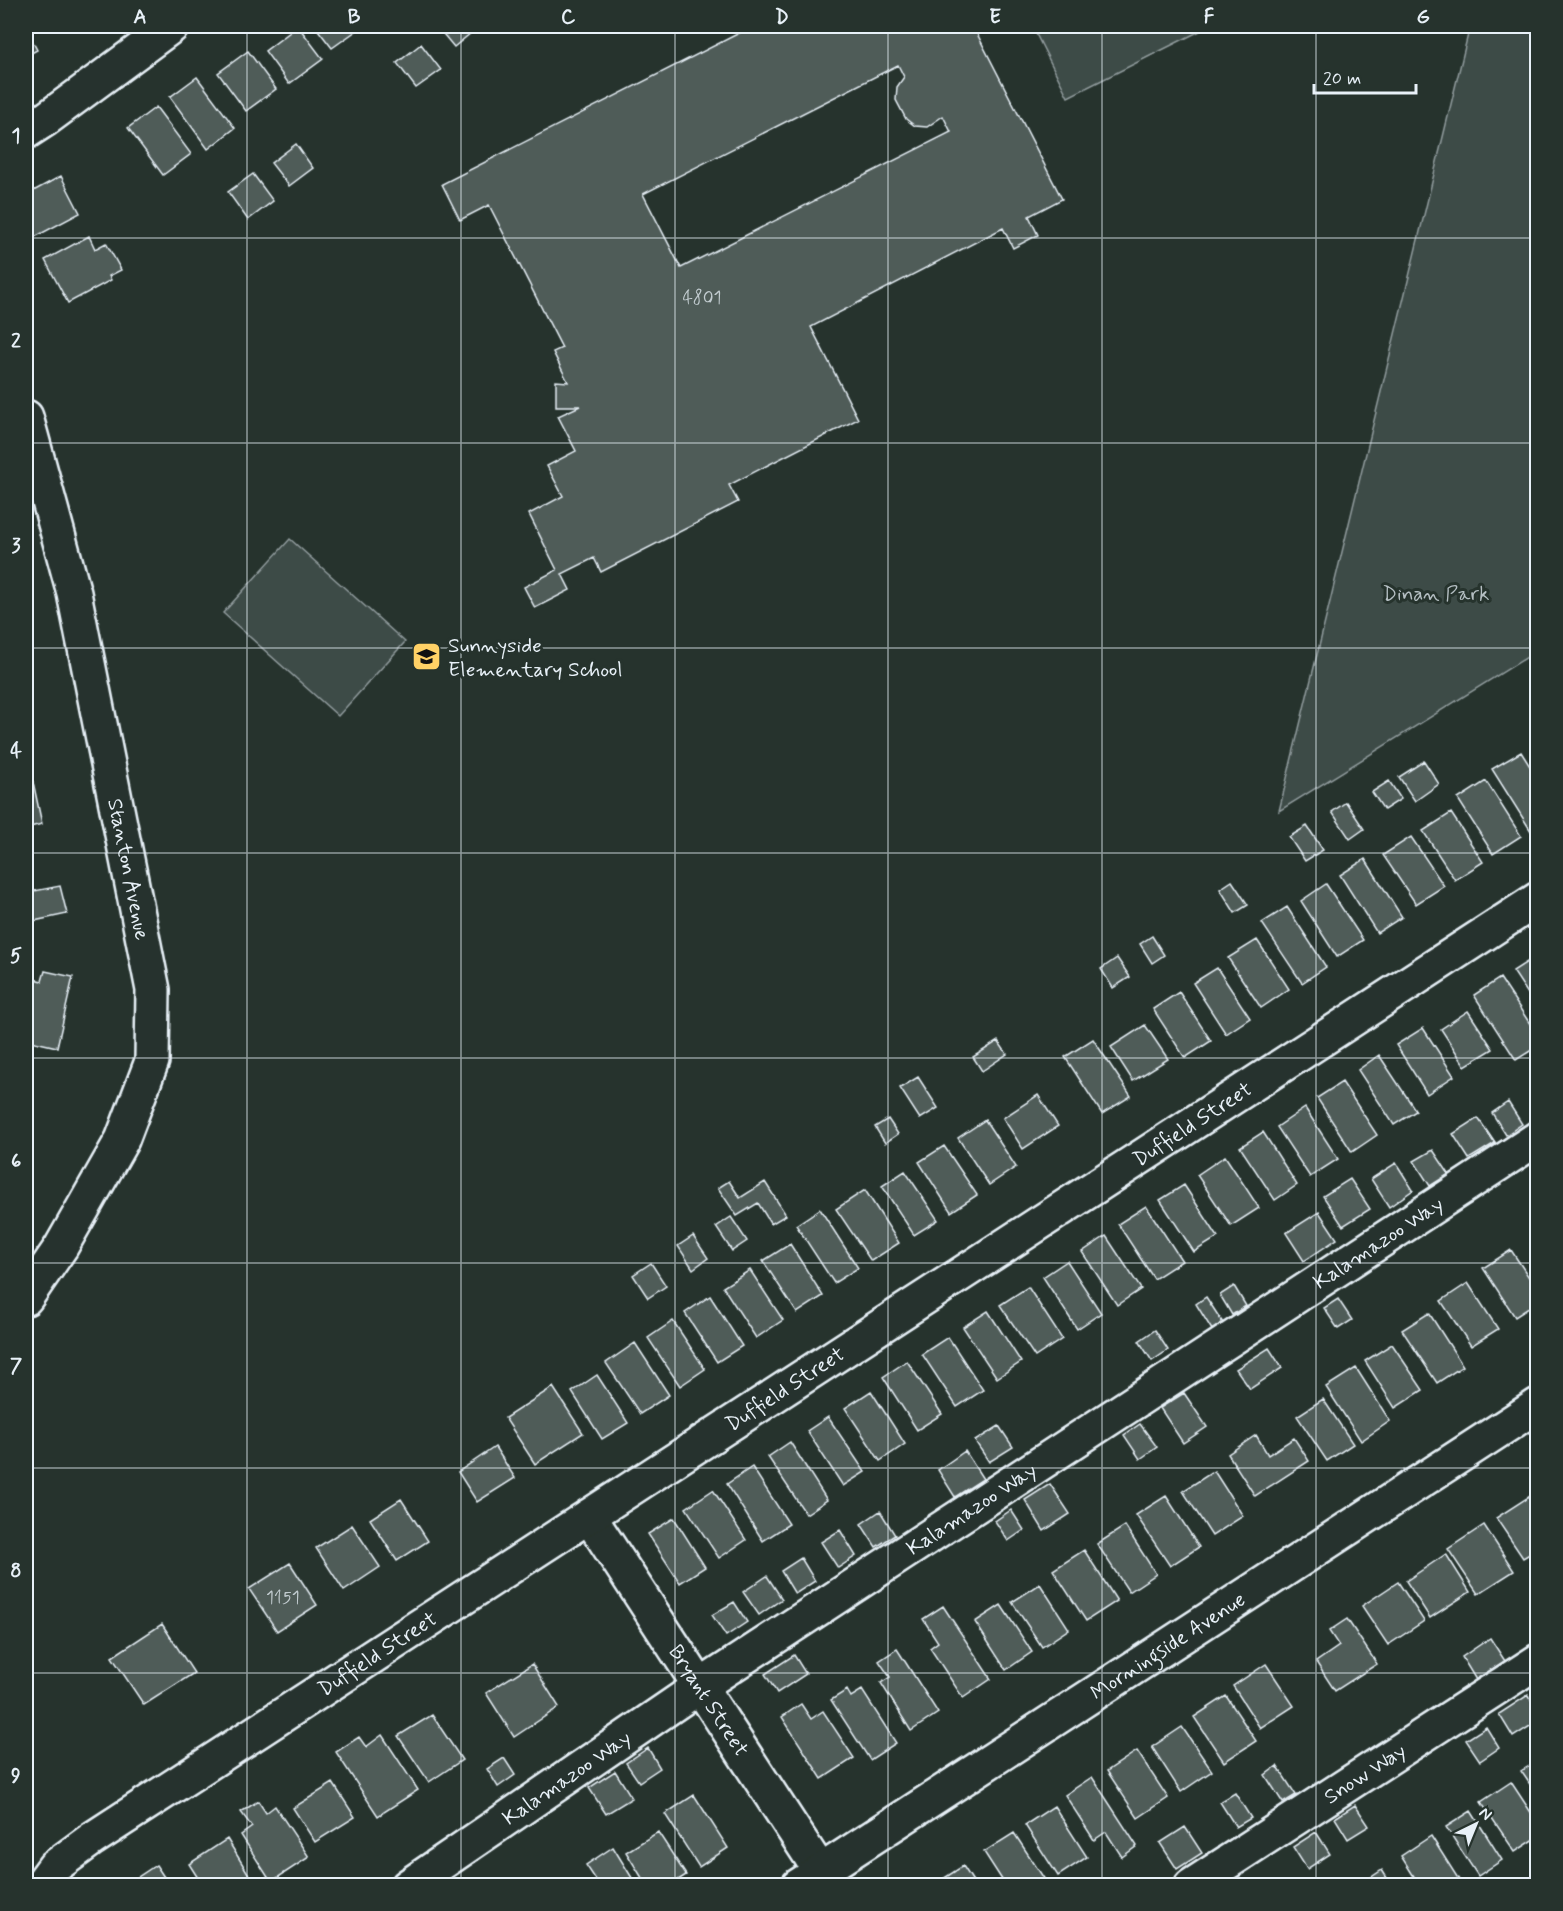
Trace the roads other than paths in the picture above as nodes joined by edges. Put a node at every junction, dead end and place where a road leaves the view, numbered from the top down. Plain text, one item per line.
1 (172, 26) edge
2 (26, 132) edge
3 (26, 417) edge
4 (1538, 899) edge
5 (1538, 1138) edge
6 (26, 1298) edge
7 (1538, 1405) edge
8 (589, 1516) junction
9 (1538, 1661) edge
10 (699, 1687) junction
11 (816, 1881) edge
12 (40, 1886) edge
13 (408, 1886) edge
14 (1191, 1886) edge

1 - 2 street
3 - 6 street, Stanton Avenue
4 - 8 street, Duffield Street
5 - 10 street, Kalamazoo Way
7 - 11 street, Morningside Avenue
8 - 10 street, Bryant Street
8 - 12 street, Duffield Street
9 - 14 street, Snow Way
10 - 11 street, Bryant Street
10 - 13 street, Kalamazoo Way

